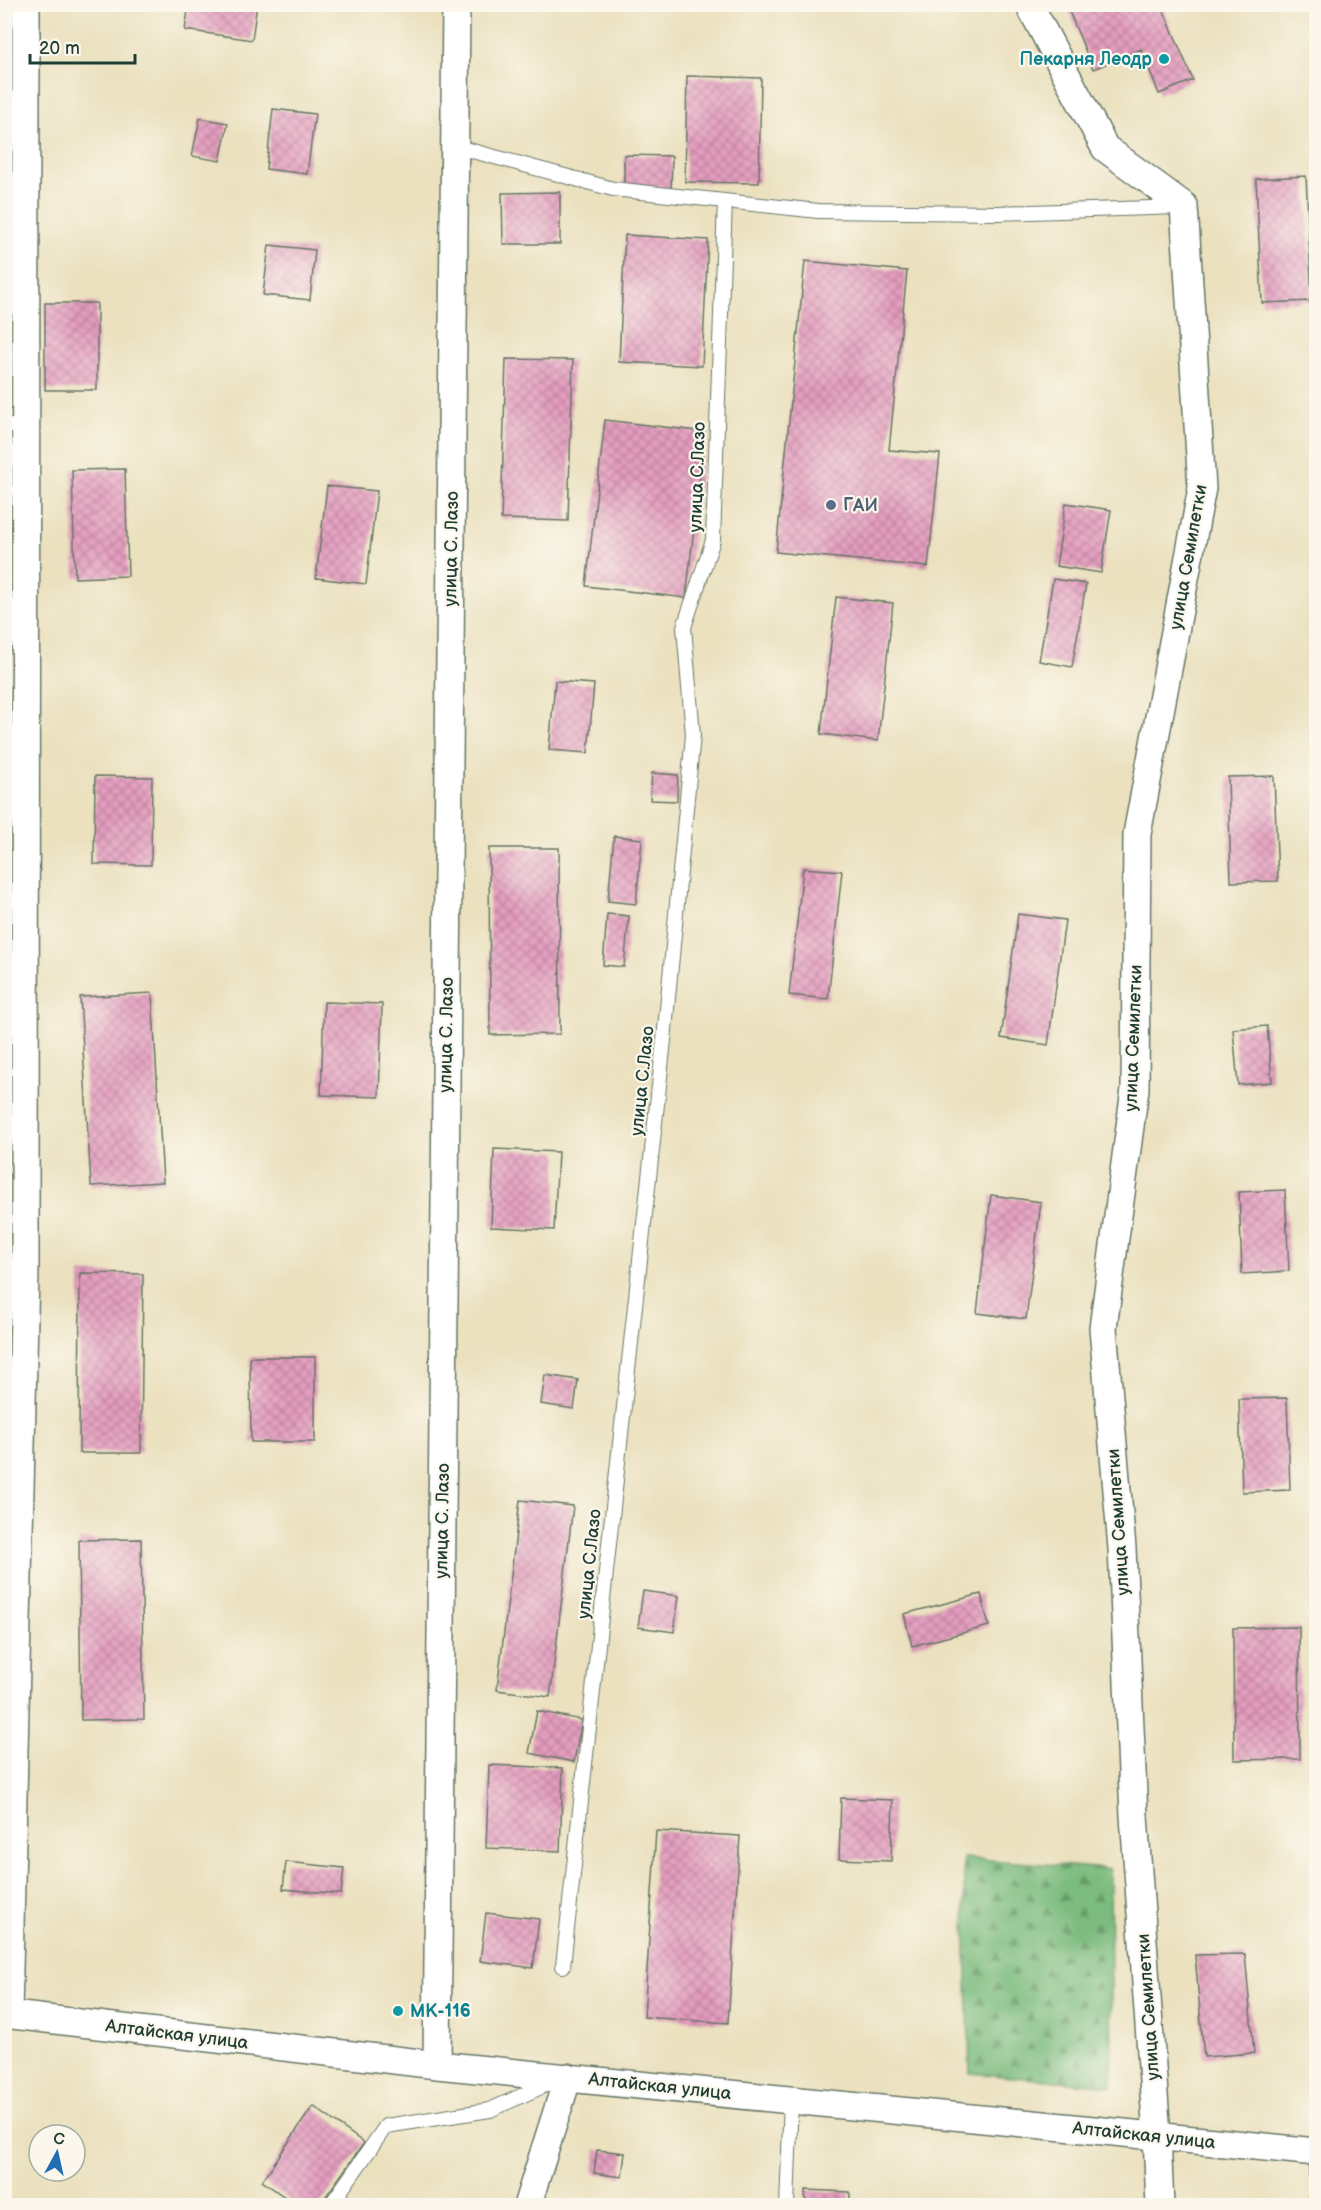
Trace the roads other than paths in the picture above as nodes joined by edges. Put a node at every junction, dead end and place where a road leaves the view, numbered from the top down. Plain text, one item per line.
1 (26, 4) edge
2 (456, 4) edge
3 (1029, 4) edge
4 (454, 146) junction
5 (725, 201) junction
6 (1184, 206) junction
7 (15, 426) edge
8 (15, 1268) edge
9 (563, 1966) dead end
10 (6, 2014) edge
11 (438, 2065) junction
12 (565, 2077) junction
13 (791, 2099) junction
14 (1157, 2136) junction
15 (1316, 2151) edge
16 (330, 2205) edge
17 (527, 2205) edge
18 (787, 2205) edge
19 (1160, 2205) edge
20 (1316, 2205) edge

1 - 7 street
2 - 4 street, улица С. Лазо
3 - 6 street
4 - 5 lane
4 - 11 street, улица С. Лазо
5 - 6 lane
5 - 9 lane, улица С.Лазо
6 - 14 street, улица Семилетки
7 - 8 street
8 - 10 street
10 - 11 street, Алтайская улица
11 - 12 street, Алтайская улица
12 - 13 street, Алтайская улица
12 - 16 lane
12 - 17 street
13 - 14 street, Алтайская улица
13 - 18 lane
14 - 15 street, Алтайская улица
14 - 19 street, улица Семилетки
15 - 20 lane

